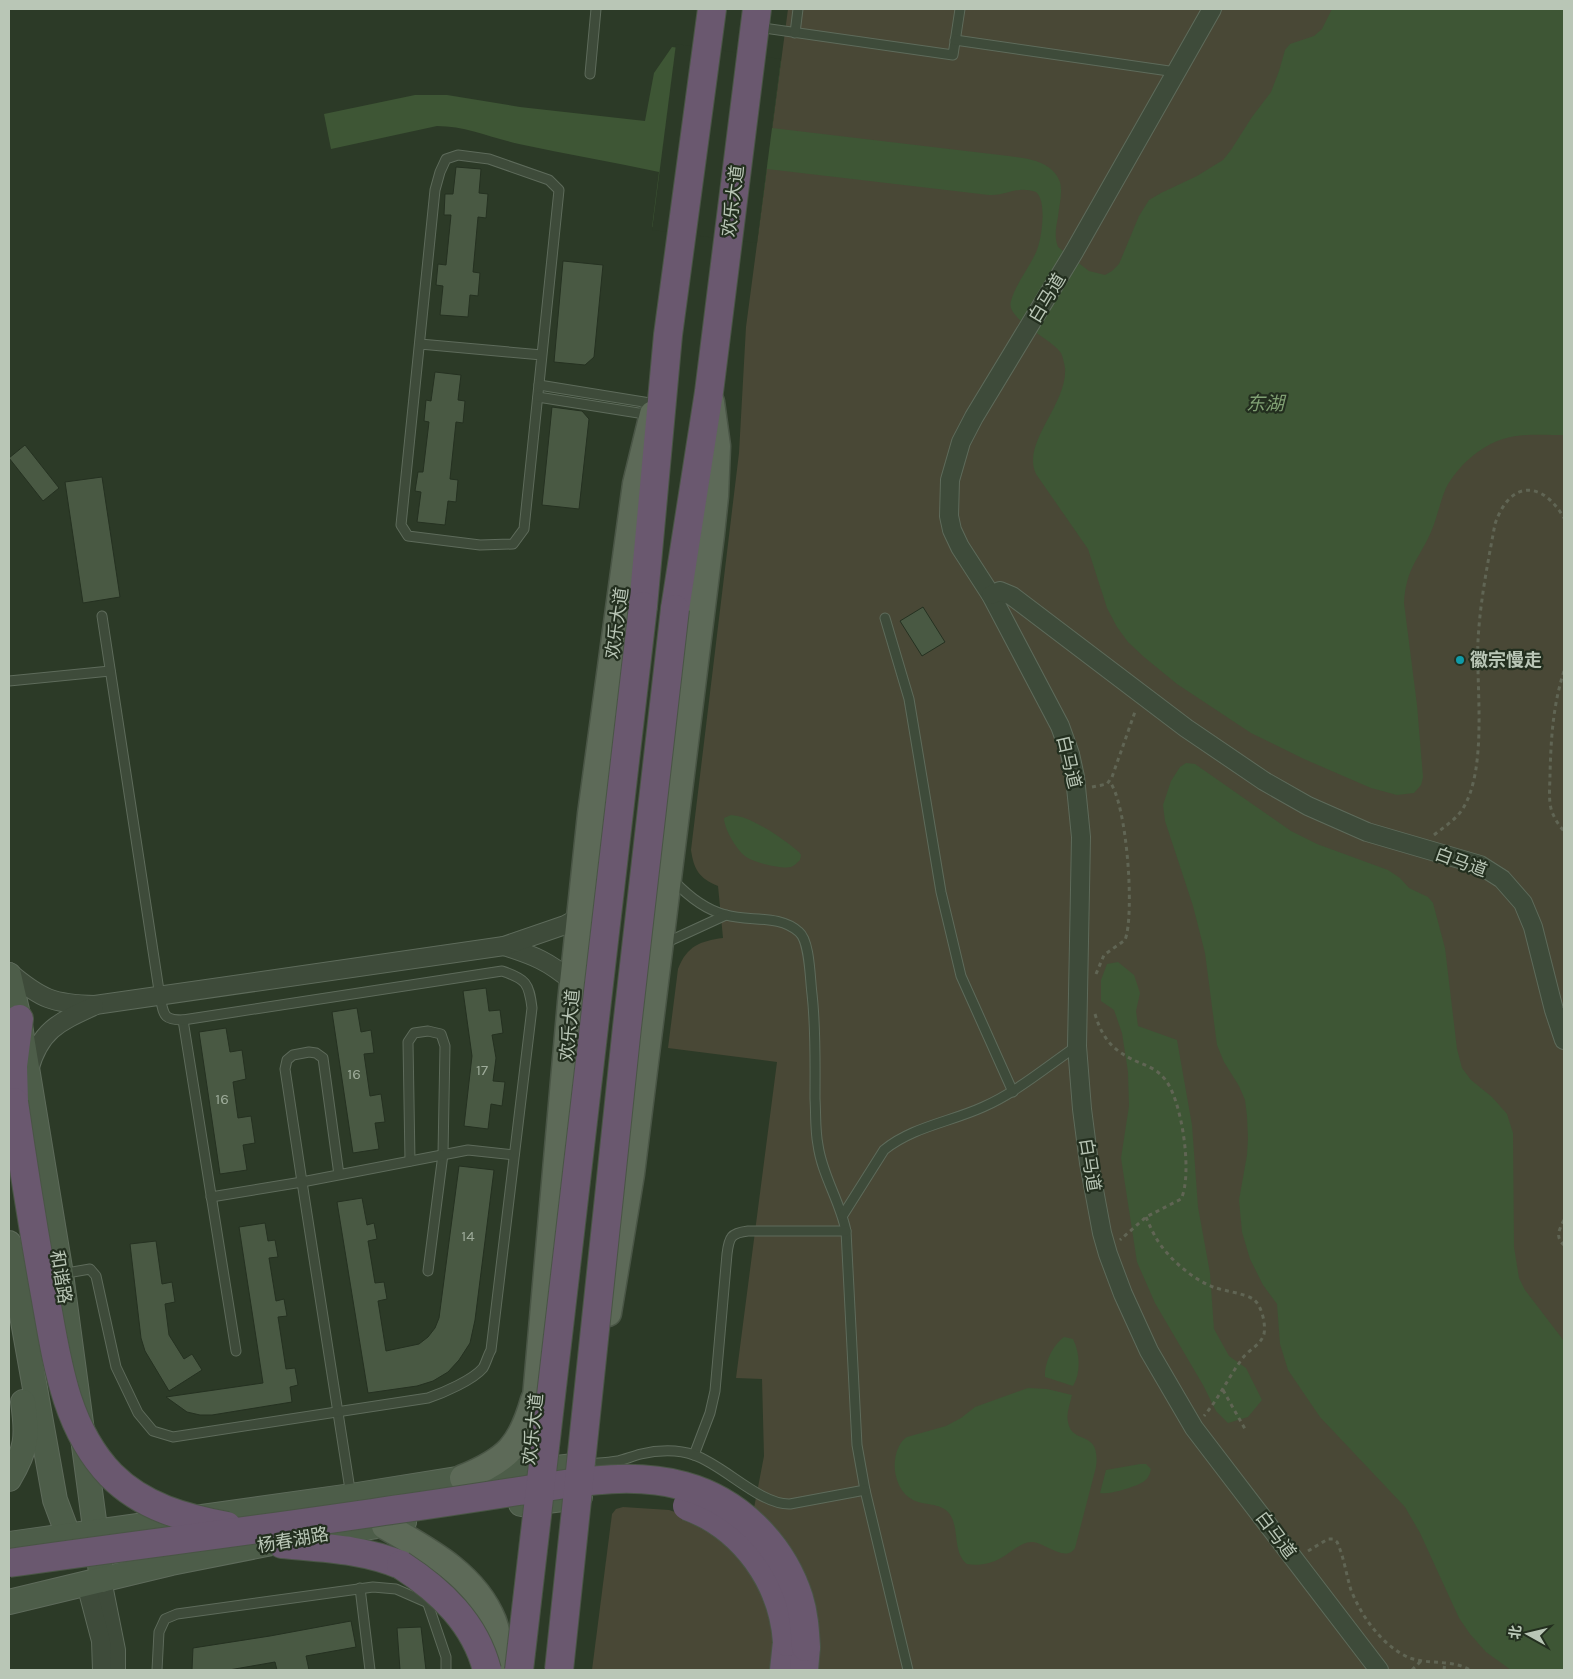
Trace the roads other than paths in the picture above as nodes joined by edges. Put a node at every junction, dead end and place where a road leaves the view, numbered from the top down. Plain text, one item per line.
1 (596, 9) edge
2 (712, 9) edge
3 (798, 9) edge
4 (960, 9) edge
5 (1212, 9) edge
6 (754, 29) edge
7 (795, 33) junction
8 (955, 40) junction
9 (1176, 72) junction
10 (590, 74) dead end
11 (420, 344) junction
12 (542, 355) junction
13 (539, 385) junction
14 (709, 392) junction
15 (538, 397) junction
16 (658, 401) junction
17 (991, 595) junction
18 (102, 616) dead end
19 (886, 618) dead end
20 (110, 671) junction
21 (9, 681) edge
22 (669, 876) junction
23 (726, 916) junction
24 (580, 917) junction
25 (661, 945) junction
26 (504, 946) junction
27 (9, 974) edge
28 (573, 982) junction
29 (160, 997) junction
30 (95, 1006) junction
31 (19, 1019) junction
32 (183, 1020) junction
33 (1564, 1040) edge
34 (1077, 1046) junction
35 (28, 1074) junction
36 (1013, 1092) junction
37 (443, 1154) junction
38 (514, 1155) junction
39 (410, 1161) junction
40 (338, 1175) junction
41 (302, 1182) junction
42 (211, 1197) junction
43 (843, 1215) junction
44 (846, 1231) junction
45 (9, 1243) edge
46 (428, 1271) dead end
47 (61, 1274) junction
48 (27, 1347) junction
49 (236, 1351) dead end
50 (538, 1387) junction
51 (338, 1413) junction
52 (694, 1455) junction
53 (619, 1460) junction
54 (584, 1464) junction
55 (529, 1471) junction
56 (463, 1478) junction
57 (9, 1479) edge
58 (865, 1490) junction
59 (351, 1496) junction
60 (580, 1496) junction
61 (525, 1504) junction
62 (248, 1530) junction
63 (97, 1532) junction
64 (68, 1535) junction
65 (393, 1540) joint
66 (9, 1544) edge
67 (282, 1544) junction
68 (9, 1563) edge
69 (9, 1582) edge
70 (94, 1582) junction
71 (360, 1588) junction
72 (9, 1602) edge
73 (428, 1603) junction
74 (559, 1666) edge
75 (102, 1670) edge
76 (116, 1670) edge
77 (157, 1670) edge
78 (370, 1670) edge
79 (446, 1670) edge
80 (488, 1670) edge
81 (505, 1670) edge
82 (519, 1670) edge
83 (784, 1670) edge
84 (804, 1670) edge
85 (908, 1670) edge
86 (1379, 1670) edge

1 - 10 lane
2 - 16 highway, 欢乐大道
3 - 7 lane
4 - 8 lane
5 - 9 street, 白马道
6 - 7 lane
6 - 14 highway, 欢乐大道
7 - 8 lane
8 - 9 lane
9 - 17 street, 白马道
11 - 12 lane
11 - 12 lane
11 - 15 lane
12 - 13 lane
13 - 15 lane
13 - 16 lane
14 - 22 main road, 欢乐大道
14 - 74 highway, 欢乐大道, bridge
15 - 16 lane
16 - 24 main road, 欢乐大道
16 - 82 highway, 欢乐大道, bridge
17 - 33 street, 白马道
17 - 34 street, 白马道
18 - 20 lane
19 - 36 lane
20 - 21 lane
20 - 29 lane
22 - 23 lane
22 - 25 main road, 欢乐大道
23 - 25 lane
23 - 43 lane
24 - 26 street
24 - 28 main road, 欢乐大道
25 - 54 main road, 欢乐大道
26 - 28 street
26 - 29 street
27 - 30 street
27 - 31 main road, 和谐路
28 - 50 main road, 欢乐大道
29 - 30 street
29 - 32 lane
30 - 35 street
31 - 35 main road, 和谐路
31 - 62 highway, bridge
32 - 38 lane
32 - 42 lane
34 - 36 lane
34 - 86 street, 白马道
35 - 47 main road, 和谐路
36 - 43 lane
37 - 38 lane
37 - 39 lane
37 - 39 lane
37 - 46 lane
38 - 51 lane
39 - 40 lane
40 - 41 lane
40 - 41 lane
41 - 42 lane
41 - 51 lane
42 - 49 lane
43 - 44 lane
44 - 52 lane
44 - 58 lane
45 - 48 main road
47 - 51 lane
47 - 63 main road, 和谐路
48 - 57 main road
48 - 64 main road
50 - 55 main road, 欢乐大道
50 - 56 main road
51 - 59 lane
52 - 53 lane
52 - 58 lane
53 - 54 lane
53 - 60 lane
54 - 55 main road, 杨春湖路
54 - 60 main road, 欢乐大道
55 - 56 main road, 杨春湖路
55 - 61 main road, 欢乐大道
56 - 59 main road, 杨春湖路
58 - 85 lane
59 - 63 main road, 杨春湖路
60 - 61 main road, 杨春湖路
60 - 74 main road, 欢乐大道
61 - 70 main road, 杨春湖路
61 - 81 main road, 欢乐大道
62 - 68 highway, bridge
62 - 84 highway, bridge
63 - 64 main road, 杨春湖路
63 - 70 main road, 和谐路
64 - 66 main road, 杨春湖路
64 - 70 main road
65 - 73 lane
65 - 81 main road
67 - 69 highway
67 - 80 highway, bridge
67 - 83 highway, bridge
70 - 72 main road, 杨春湖路
70 - 75 street
70 - 76 street
71 - 73 lane
71 - 77 lane
71 - 78 lane
73 - 79 lane

